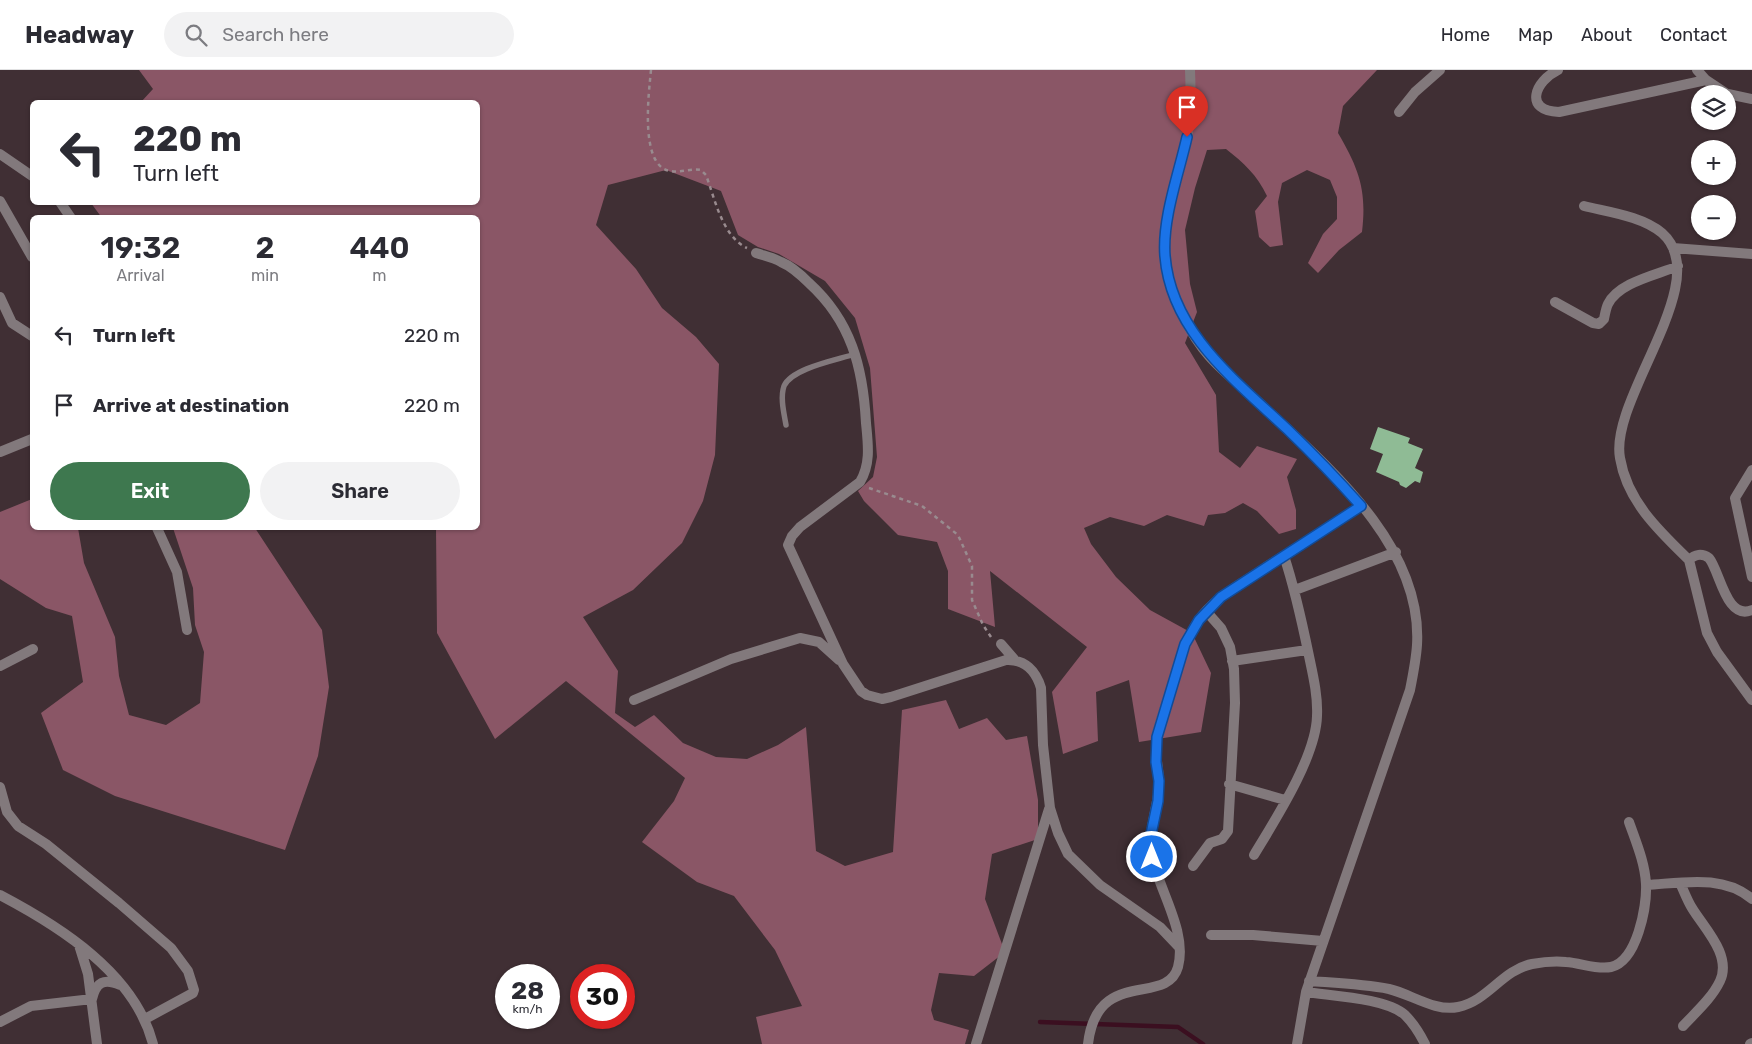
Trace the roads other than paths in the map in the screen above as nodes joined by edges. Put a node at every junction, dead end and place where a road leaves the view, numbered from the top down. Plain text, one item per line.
1 (1190, 70) edge
2 (1440, 70) edge
3 (1558, 70) edge
4 (1698, 70) edge
5 (1706, 80) junction
6 (1714, 85) edge
7 (1736, 96) edge
8 (1752, 99) edge
9 (1399, 112) dead end
10 (0, 154) edge
11 (30, 175) edge
12 (0, 201) edge
13 (1584, 206) dead end
14 (1673, 248) junction
15 (756, 253) road end
16 (30, 254) edge
17 (1752, 254) edge
18 (1678, 266) junction
19 (0, 297) edge
20 (1555, 302) dead end
21 (30, 335) edge
22 (855, 354) junction
23 (786, 425) dead end
24 (30, 440) edge
25 (0, 452) edge
26 (1752, 470) edge
27 (1361, 506) junction
28 (158, 530) edge
29 (1396, 552) junction
30 (1284, 556) junction
31 (1689, 560) junction
32 (1752, 577) edge
33 (1295, 590) junction
34 (1752, 610) edge
35 (1206, 611) junction
36 (187, 630) dead end
37 (1001, 644) road end
38 (33, 649) dead end
39 (1308, 650) junction
40 (1014, 659) junction
41 (1232, 661) junction
42 (843, 664) junction
43 (0, 666) edge
44 (634, 700) dead end
45 (1752, 700) edge
46 (1229, 784) junction
47 (0, 787) edge
48 (1285, 800) junction
49 (1050, 808) junction
50 (1629, 822) dead end
51 (1254, 854) dead end
52 (1194, 866) dead end
53 (1680, 883) junction
54 (1646, 885) junction
55 (0, 895) edge
56 (1752, 899) edge
57 (1211, 935) dead end
58 (1323, 941) junction
59 (79, 944) junction
60 (1179, 947) junction
61 (1309, 981) junction
62 (121, 985) junction
63 (1306, 992) junction
64 (92, 999) junction
65 (145, 1019) junction
66 (0, 1022) edge
67 (1683, 1026) dead end
68 (97, 1044) edge
69 (153, 1044) edge
70 (976, 1044) edge
71 (1088, 1044) edge
72 (1297, 1044) edge
73 (1424, 1044) edge

1 - 27 street
2 - 9 street
3 - 5 street
4 - 5 street
5 - 6 street
7 - 8 street
10 - 11 street
12 - 16 street
13 - 14 street
14 - 17 street
14 - 18 street
15 - 22 street
18 - 20 street
18 - 31 street
19 - 21 street
22 - 23 lane
22 - 42 street
24 - 25 street
26 - 32 street
27 - 29 street
27 - 30 street
28 - 36 street
29 - 33 street
29 - 58 street
30 - 33 street
30 - 35 street
31 - 34 street
31 - 45 street
33 - 39 street
35 - 41 street
35 - 60 street
37 - 40 street
38 - 43 street
39 - 41 street
39 - 48 street
40 - 42 street
40 - 49 street
41 - 46 street
42 - 44 street
46 - 48 street
46 - 52 street
47 - 65 street
48 - 51 street
49 - 60 street
49 - 70 street
50 - 54 street
53 - 54 street
53 - 56 street
53 - 67 street
54 - 61 street
55 - 59 street
57 - 58 street
58 - 61 street
59 - 62 street
59 - 64 street
60 - 71 street
61 - 63 street
62 - 64 street
62 - 65 street
63 - 72 street
63 - 73 street
64 - 66 street
64 - 68 street
65 - 69 street

